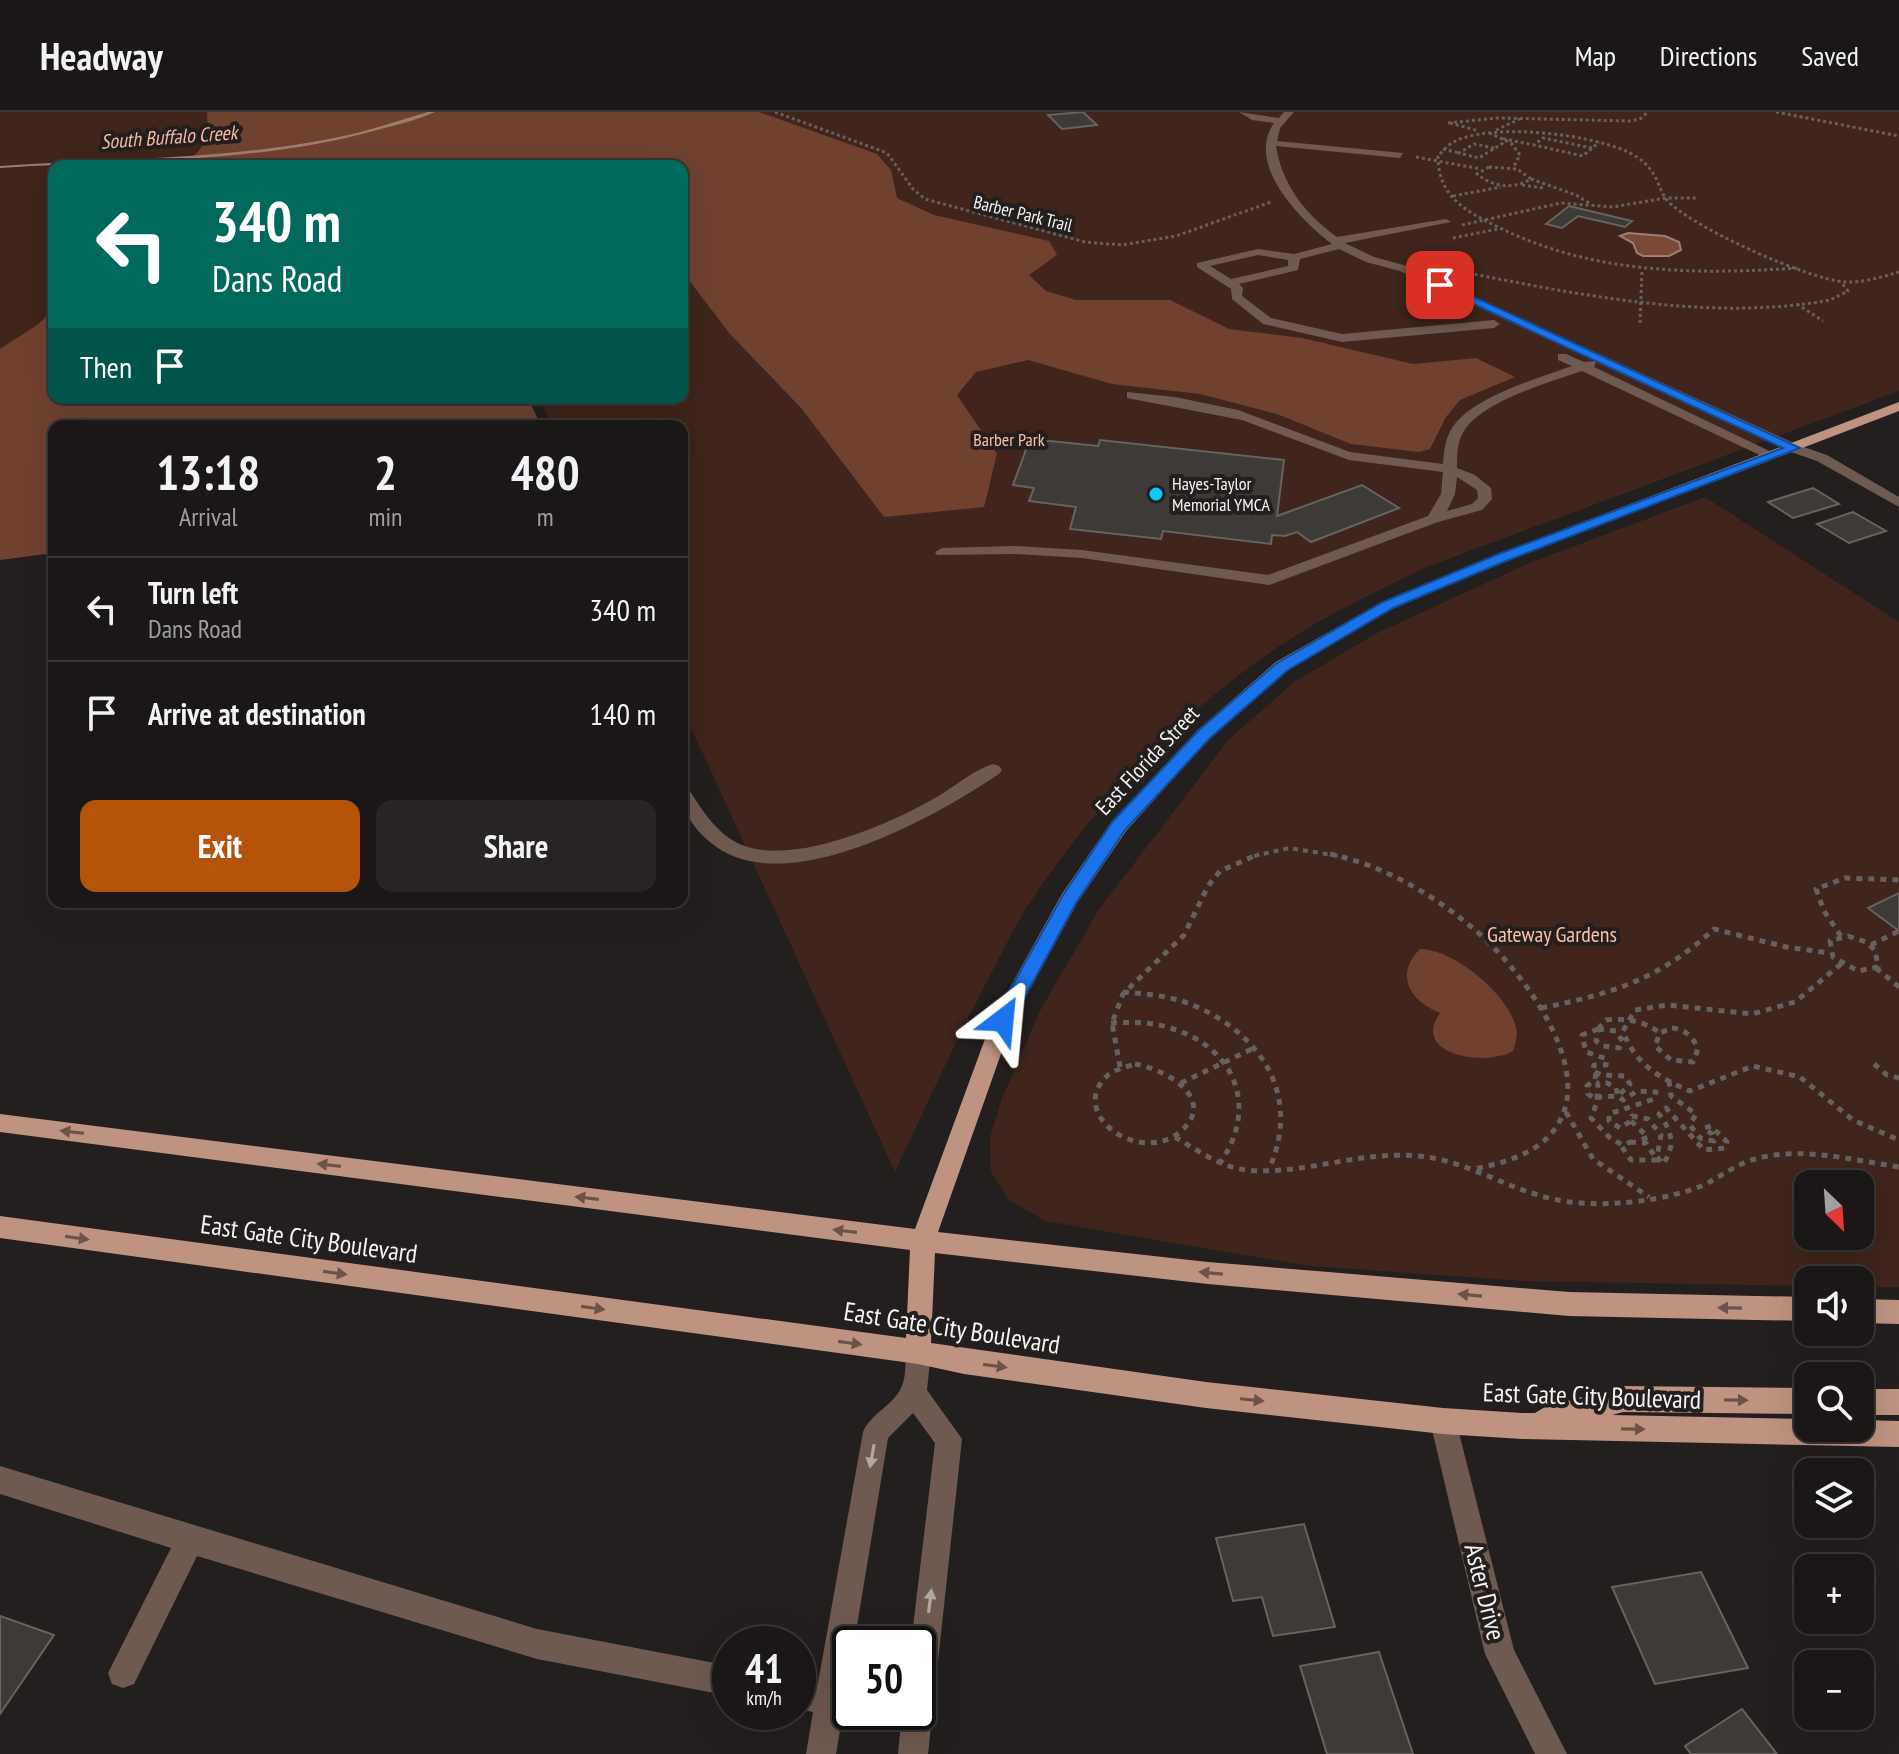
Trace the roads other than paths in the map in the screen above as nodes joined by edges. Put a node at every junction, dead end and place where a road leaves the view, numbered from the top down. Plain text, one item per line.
1 (1244, 112) edge
2 (1289, 112) edge
3 (1280, 121) junction
4 (1270, 143) junction
5 (1400, 155) dead end
6 (1342, 246) junction
7 (1294, 257) junction
8 (1377, 264) junction
9 (1229, 283) junction
10 (1494, 324) junction
11 (1603, 360) junction
12 (1584, 367) junction
13 (1132, 395) dead end
14 (1899, 406) edge
15 (1783, 452) junction
16 (1449, 469) junction
17 (1899, 503) edge
18 (1433, 519) junction
19 (942, 552) dead end
20 (993, 770) dead end
21 (688, 802) edge
22 (0, 1123) edge
23 (0, 1227) edge
24 (923, 1241) junction
25 (1794, 1309) edge
26 (1874, 1311) edge
27 (1899, 1312) edge
28 (918, 1352) junction
29 (914, 1394) junction
30 (1794, 1401) edge
31 (1874, 1402) edge
32 (1899, 1402) edge
33 (1443, 1421) junction
34 (1522, 1426) junction
35 (1899, 1434) edge
36 (0, 1480) edge
37 (190, 1540) junction
38 (928, 1626) edge
39 (123, 1673) dead end
40 (712, 1678) edge
41 (816, 1697) edge
42 (830, 1700) junction
43 (916, 1730) edge
44 (821, 1754) edge
45 (913, 1754) edge
46 (1552, 1754) edge

1 - 3 street
2 - 3 street
3 - 4 street
4 - 5 street
4 - 6 street
6 - 6 street
6 - 7 street
6 - 8 street
7 - 9 street
7 - 9 street
8 - 10 street
8 - 11 street
9 - 10 street
10 - 12 street
11 - 12 street
11 - 15 street
12 - 15 street
12 - 16 street
13 - 16 street
14 - 15 main road, East Florida Street
15 - 17 street
15 - 24 main road, East Florida Street
16 - 18 street
16 - 18 street
18 - 19 street
20 - 21 street
24 -> 22 main road
23 -> 28 main road, East Gate City Boulevard
25 -> 24 main road
24 - 28 main road, East Florida Street
26 - 27 main road
28 - 29 street
28 -> 33 main road, East Gate City Boulevard
38 -> 29 street
29 -> 42 street
34 -> 30 main road
31 - 32 main road
33 - 34 main road, East Gate City Boulevard
33 - 46 street, Aster Drive
34 -> 35 main road, East Gate City Boulevard
36 - 37 street
37 - 39 street
37 - 40 street
41 - 42 street
42 - 44 street
43 - 45 street

